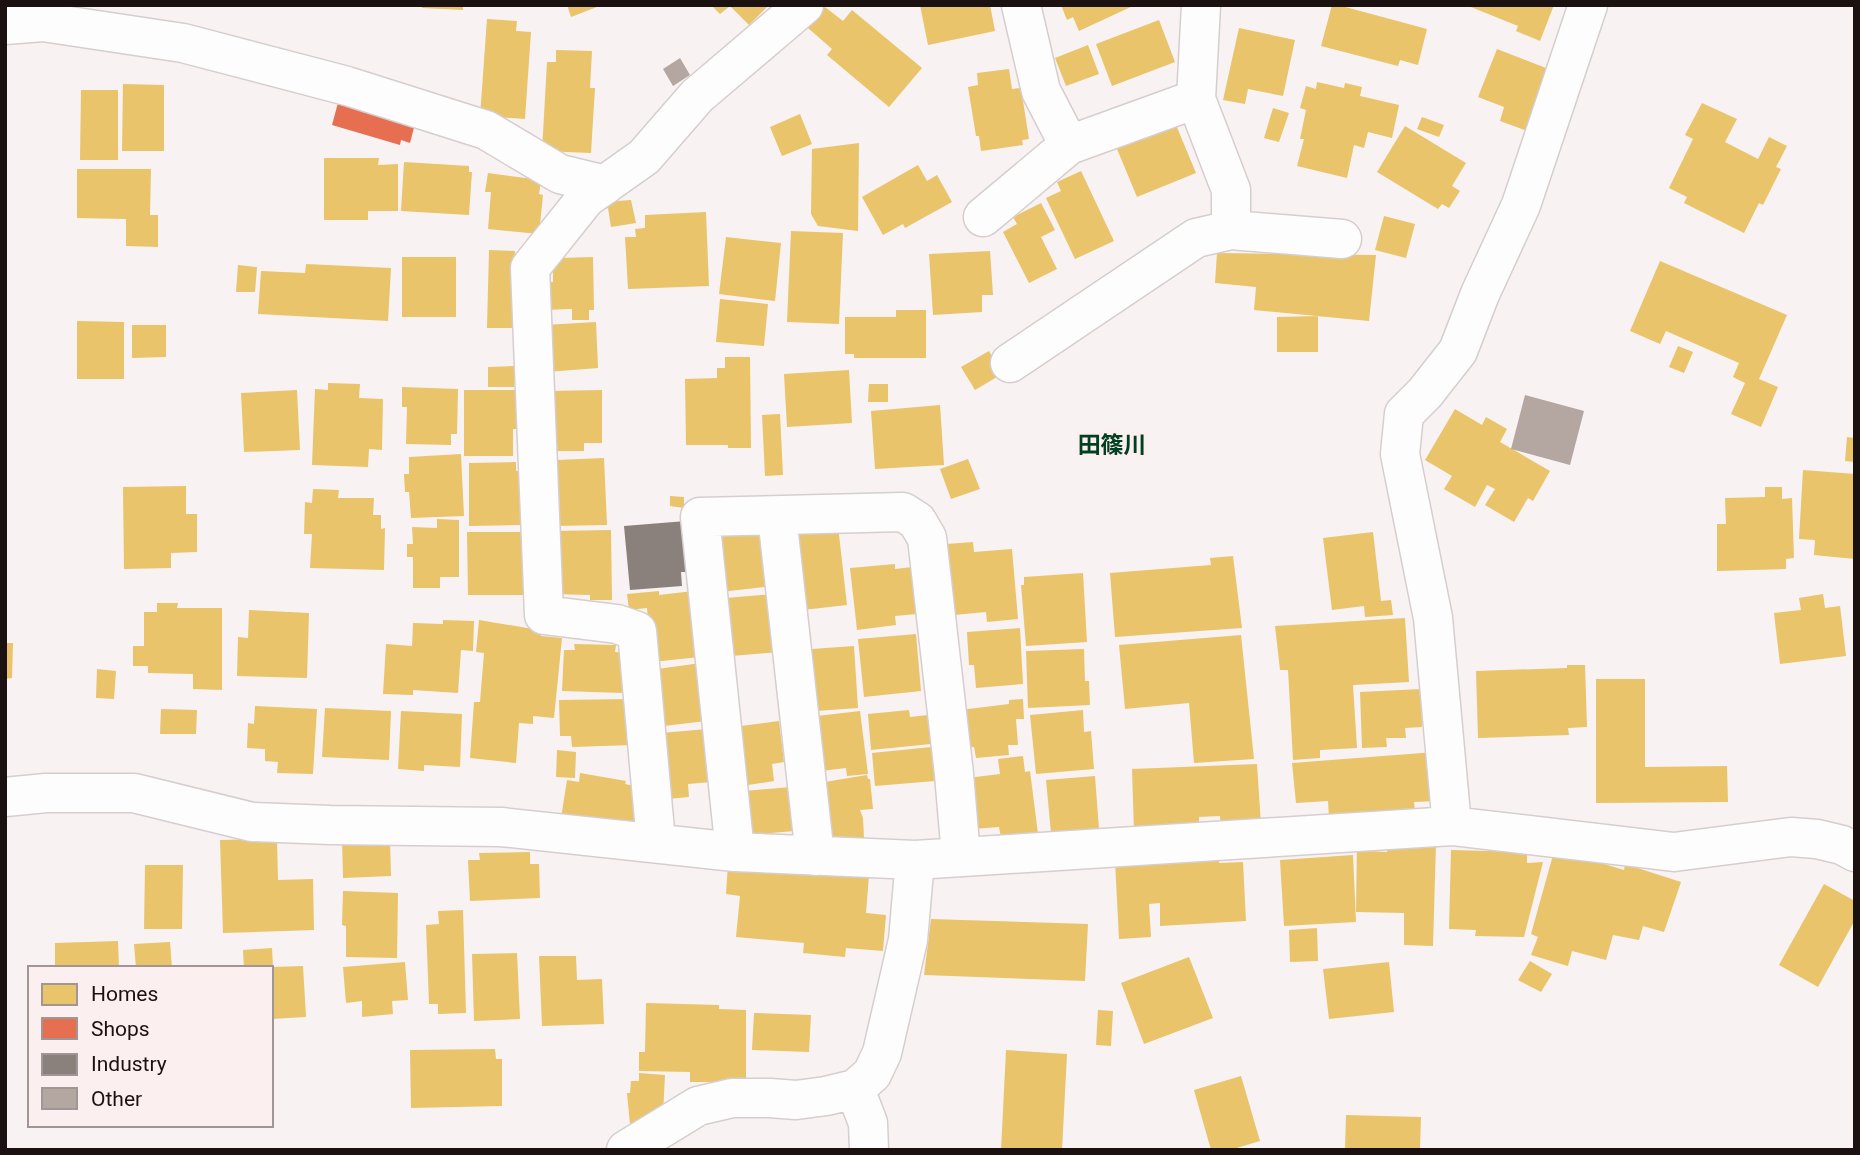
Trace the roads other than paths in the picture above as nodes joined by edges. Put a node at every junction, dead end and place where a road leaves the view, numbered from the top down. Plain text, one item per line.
1 (804, 5) edge
2 (1021, 5) edge
3 (1201, 5) edge
4 (1588, 5) edge
5 (43, 14) edge
6 (5, 25) edge
7 (1196, 99) junction
8 (1069, 145) junction
9 (605, 185) junction
10 (983, 217) dead end
11 (1231, 230) junction
12 (1342, 239) dead end
13 (1010, 363) dead end
14 (777, 516) junction
15 (5, 797) edge
16 (1452, 826) junction
17 (656, 842) junction
18 (735, 852) junction
19 (1855, 852) edge
20 (815, 856) junction
21 (961, 856) junction
22 (915, 860) junction
23 (855, 1089) junction
24 (626, 1150) edge
25 (869, 1150) edge

1 - 9 street
2 - 8 street
3 - 7 street
4 - 16 street
5 - 6 street
5 - 9 street
7 - 8 street
7 - 11 street
8 - 10 street
9 - 17 street
11 - 12 street
11 - 13 street
14 - 18 street
14 - 20 street
14 - 21 street
15 - 17 street
16 - 19 street
16 - 21 street
17 - 18 street
18 - 20 street
20 - 22 street
21 - 22 street
22 - 23 street
23 - 24 street
23 - 25 street

